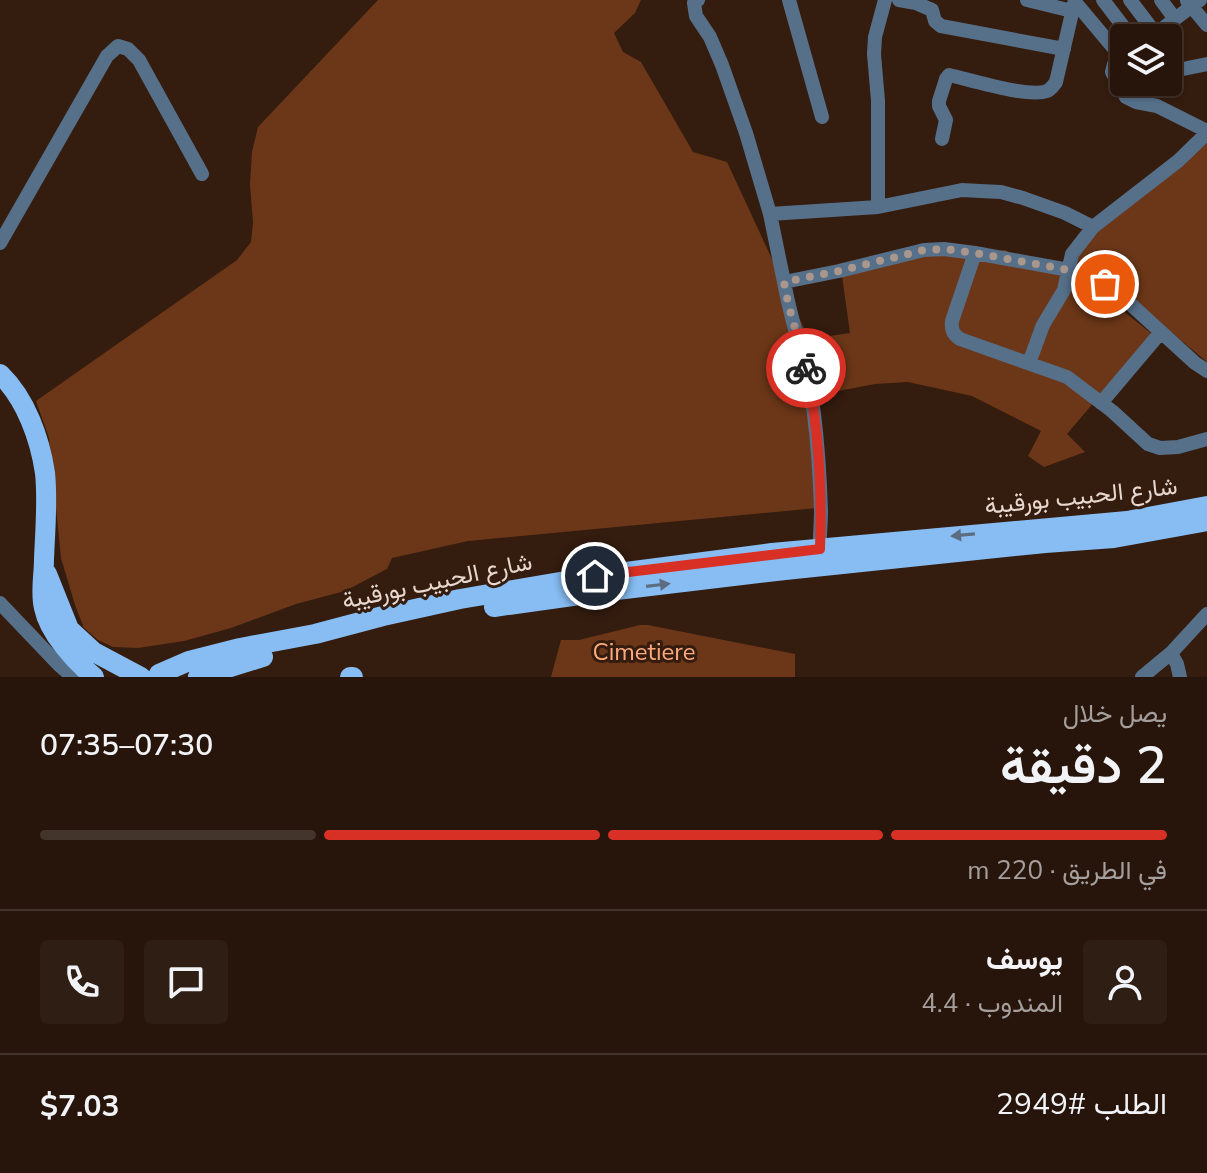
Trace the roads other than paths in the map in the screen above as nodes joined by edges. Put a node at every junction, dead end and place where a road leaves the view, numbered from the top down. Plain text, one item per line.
1 (698, 0) edge
2 (789, 0) edge
3 (885, 0) edge
4 (899, 0) edge
5 (1027, 0) edge
6 (1103, 0) edge
7 (1130, 0) edge
8 (1161, 0) edge
9 (916, 2) edge
10 (1193, 2) edge
11 (1074, 4) edge
12 (1175, 19) junction
13 (1121, 24) edge
14 (1145, 24) edge
15 (1169, 24) edge
16 (1207, 25) edge
17 (1110, 44) edge
18 (1064, 49) junction
19 (1207, 64) edge
20 (1182, 69) edge
21 (1125, 96) edge
22 (1148, 96) edge
23 (1147, 103) junction
24 (822, 117) dead end
25 (1207, 132) edge
26 (942, 139) dead end
27 (202, 174) dead end
28 (878, 207) junction
29 (770, 214) junction
30 (1093, 227) junction
31 (0, 243) edge
32 (975, 253) junction
33 (1069, 270) junction
34 (784, 282) junction
35 (1161, 332) junction
36 (1029, 363) junction
37 (1207, 371) edge
38 (0, 374) edge
39 (1101, 403) junction
40 (1207, 439) edge
41 (1207, 506) edge
42 (1207, 521) edge
43 (821, 558) junction
44 (44, 566) junction
45 (0, 603) edge
46 (44, 613) junction
47 (1207, 614) edge
48 (22, 626) junction
49 (1171, 653) junction
50 (152, 676) edge
51 (73, 677) edge
52 (94, 677) edge
53 (198, 677) edge
54 (1142, 677) edge
55 (1180, 677) edge

1 - 29 street
2 - 24 street
3 - 28 street
4 - 9 street
5 - 11 street
6 - 13 street
7 - 14 street
8 - 12 street
9 - 18 street
10 - 12 street
10 - 16 street
11 - 17 street
11 - 18 street
12 - 15 street
18 - 26 street
19 - 20 street
21 - 23 street
22 - 23 street
23 - 25 street
25 - 30 street
27 - 31 street
28 - 29 street
28 - 30 street
29 - 34 street
30 - 33 street
32 - 33 street
32 - 34 street
32 - 36 street
33 - 35 street
33 - 36 street
34 - 43 street
35 - 37 street
35 - 39 street
36 - 39 street
38 - 44 main road
39 - 40 street
41 -> 43 main road, شارع الحبيب بورقيبة
42 - 43 main road, شارع الحبيب بورقيبة
43 - 50 main road, شارع الحبيب بورقيبة
53 -> 43 main road, شارع الحبيب بورقيبة
44 - 46 main road
44 - 50 main road
45 - 48 street
46 - 48 street
46 - 52 main road
47 - 49 street
48 - 51 street
49 - 54 street
49 - 55 street

